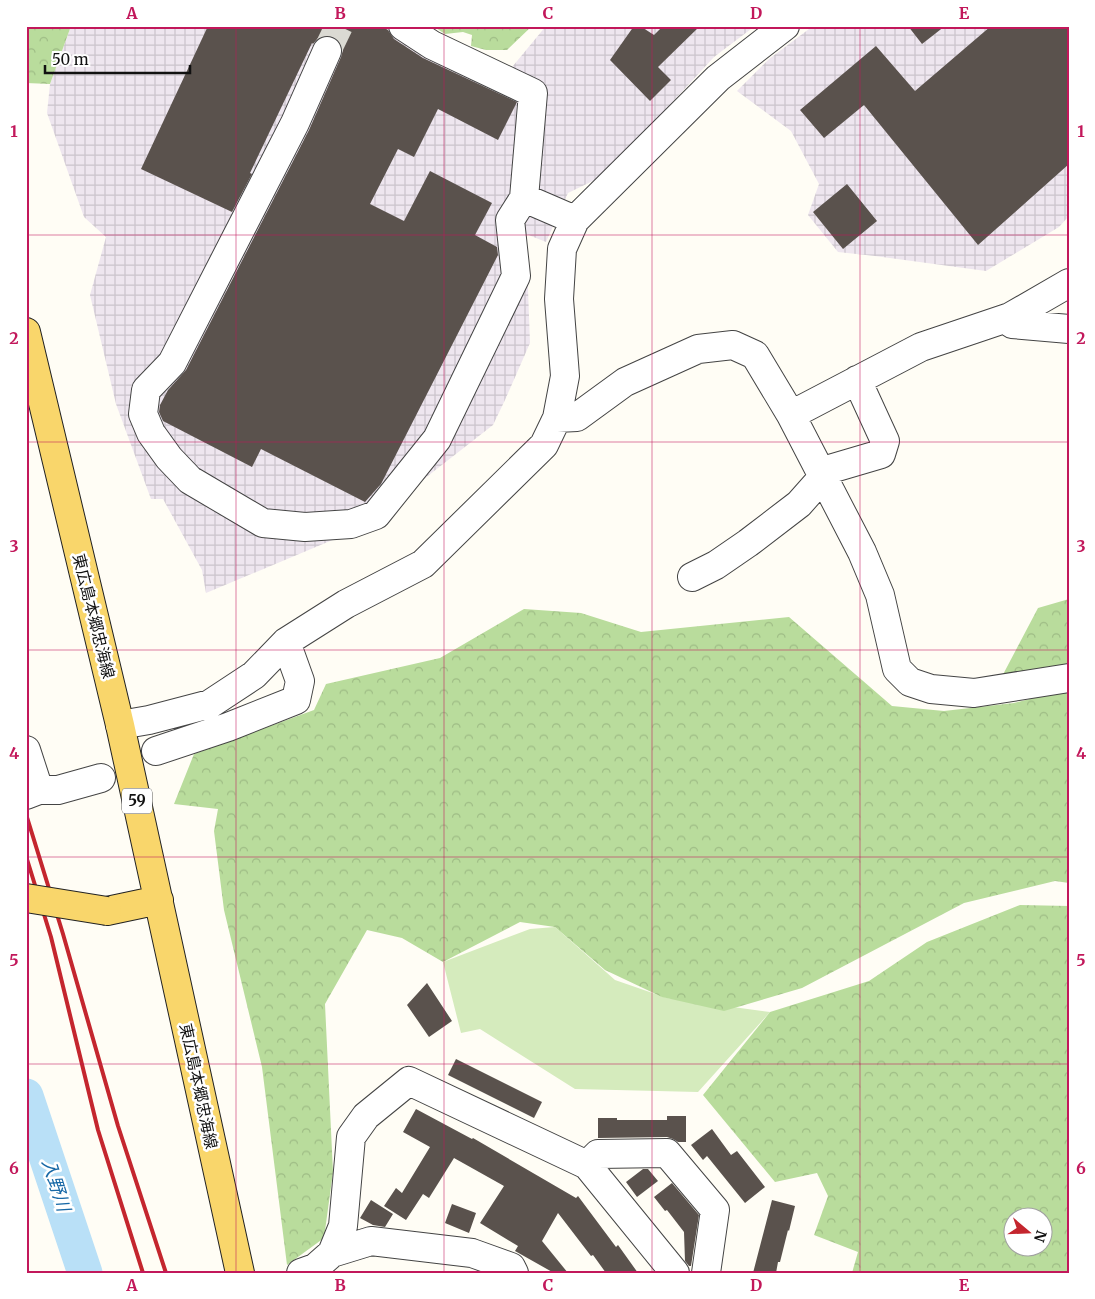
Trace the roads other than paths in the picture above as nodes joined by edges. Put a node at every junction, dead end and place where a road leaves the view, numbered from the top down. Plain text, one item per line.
1 (402, 26) edge
2 (785, 26) edge
3 (327, 51) tunnel mouth
4 (524, 198) junction
5 (575, 220) junction
6 (1069, 283) edge
7 (1010, 317) junction
8 (1069, 329) edge
9 (26, 332) edge
10 (857, 380) junction
11 (791, 415) junction
12 (557, 418) junction
13 (823, 477) junction
14 (692, 578) dead end
15 (286, 642) junction
16 (1069, 678) edge
17 (120, 725) junction
18 (26, 750) edge
19 (156, 751) dead end
20 (101, 778) dead end
21 (32, 793) edge
22 (26, 898) edge
23 (159, 900) junction
24 (587, 1165) junction
25 (332, 1253) junction
26 (240, 1273) edge
27 (301, 1273) edge
28 (514, 1273) edge
29 (675, 1273) edge
30 (706, 1273) edge

1 - 4 street
2 - 5 street
3 - 4 street
4 - 5 street
5 - 12 street
6 - 7 street
7 - 8 street
7 - 10 street
9 - 17 main road, 東広島本郷忠海線 / 59
10 - 11 street
10 - 13 street
11 - 12 street
11 - 13 street
12 - 15 street
13 - 14 street
13 - 16 street
15 - 17 street
15 - 19 street
17 - 23 main road, 東広島本郷忠海線 / 59
18 - 21 street
20 - 21 street
22 - 23 main road, bridge
23 - 26 main road, 東広島本郷忠海線 / 59
24 - 25 street
24 - 29 street
24 - 30 street
25 - 27 street
25 - 28 street

